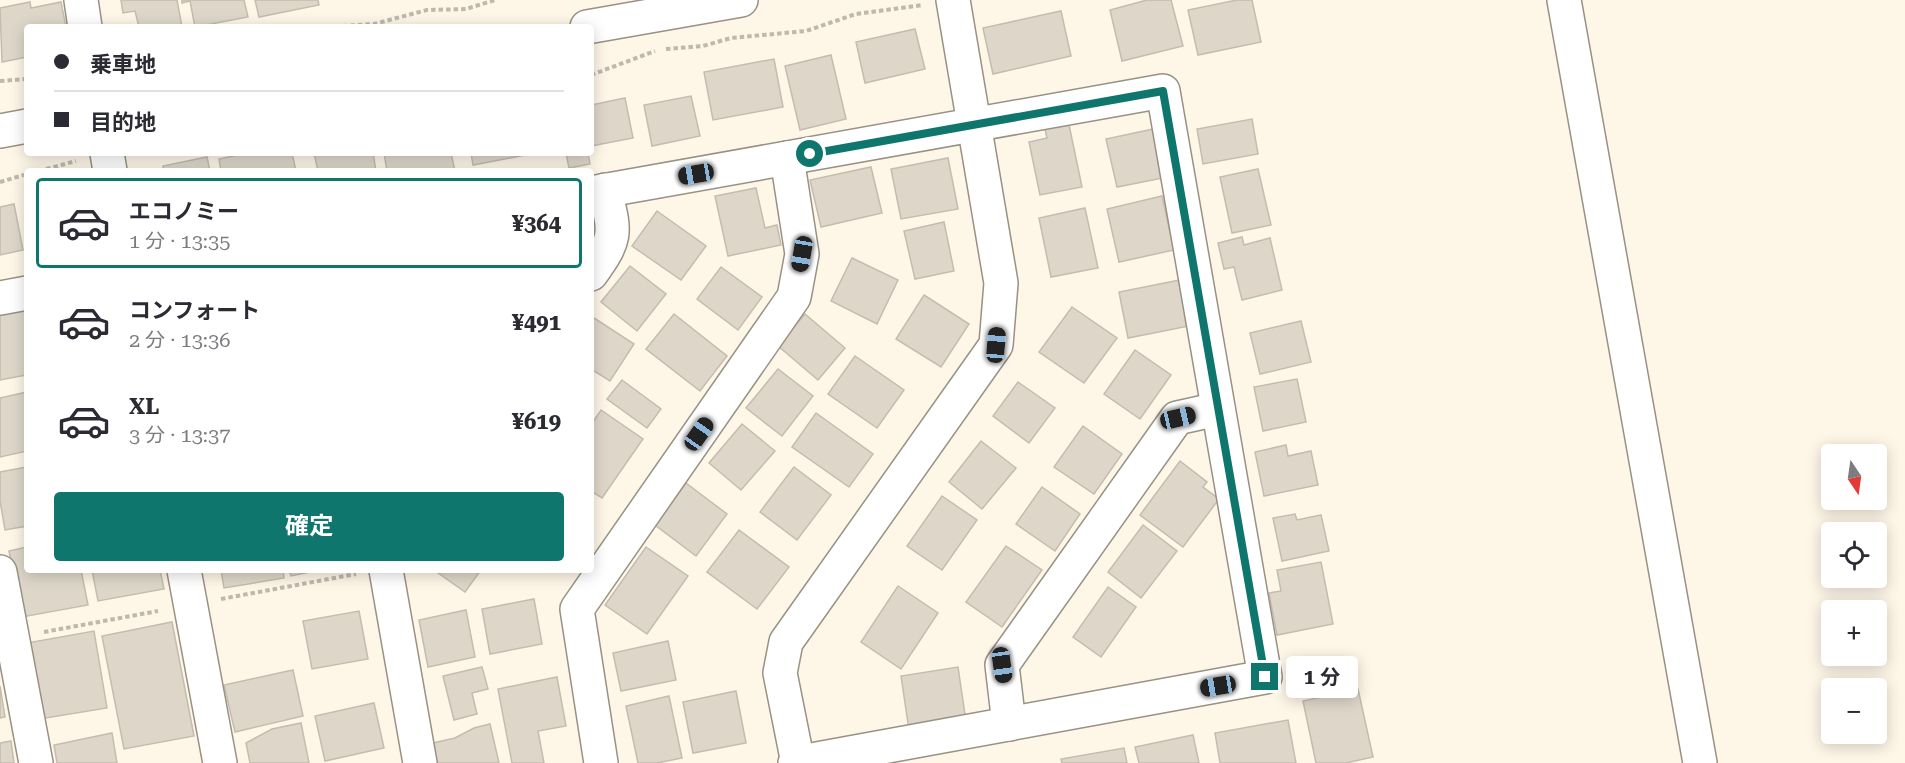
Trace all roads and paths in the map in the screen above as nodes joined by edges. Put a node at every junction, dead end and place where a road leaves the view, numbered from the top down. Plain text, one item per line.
1 (81, 0) edge
2 (495, 0) edge
3 (741, 0) edge
4 (1564, 0) edge
5 (941, 2) edge
6 (85, 24) edge
7 (374, 24) edge
8 (594, 26) edge
9 (594, 74) edge
10 (24, 79) edge
11 (0, 81) edge
12 (974, 125) junction
13 (24, 127) edge
14 (0, 131) edge
15 (787, 158) junction
16 (24, 175) edge
17 (0, 182) edge
18 (598, 191) edge
19 (594, 270) edge
20 (24, 293) edge
21 (0, 298) edge
22 (1218, 409) junction
23 (0, 572) edge
24 (185, 573) edge
25 (387, 573) edge
26 (1010, 724) junction
27 (36, 763) edge
28 (220, 763) edge
29 (420, 763) edge
30 (601, 763) edge
31 (797, 763) edge
32 (1700, 763) edge

1 - 6 street
2 - 7 path
3 - 8 street
4 - 32 street
5 - 9 path
5 - 12 street
10 - 11 path
12 - 15 street
12 - 22 street
12 - 31 street
13 - 14 street
15 - 18 street
15 - 30 street
16 - 17 path
18 - 19 street
20 - 21 street
22 - 26 street
22 - 26 street
23 - 27 street
24 - 28 street
25 - 29 street
26 - 31 street

